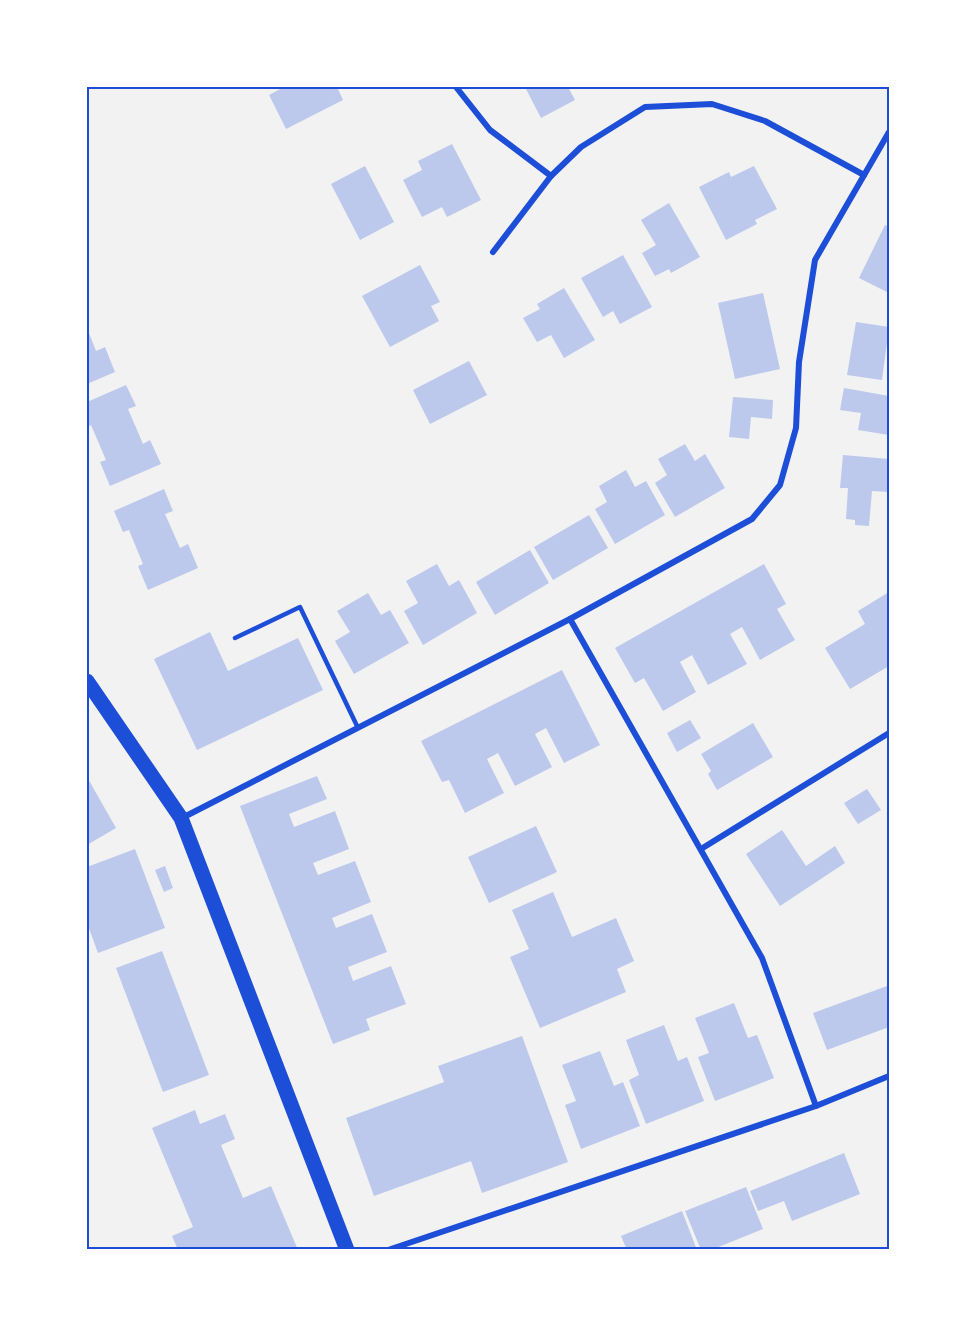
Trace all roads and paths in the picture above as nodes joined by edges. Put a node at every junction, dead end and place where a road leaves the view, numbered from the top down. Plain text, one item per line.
1 (456, 87) edge
2 (889, 132) edge
3 (864, 175) junction
4 (551, 176) junction
5 (493, 252) dead end
6 (570, 619) junction
7 (235, 638) dead end
8 (87, 681) edge
9 (358, 728) junction
10 (889, 733) edge
11 (181, 818) junction
12 (701, 849) junction
13 (889, 1076) edge
14 (816, 1106) junction
15 (347, 1250) edge
16 (388, 1250) edge

1 - 4 street
2 - 3 street
3 - 4 street
3 - 6 street
4 - 5 street
6 - 9 street
6 - 12 street
7 - 9 lane
8 - 11 main road
9 - 11 street
10 - 12 street
11 - 15 main road
12 - 14 street
13 - 14 street
14 - 16 street

